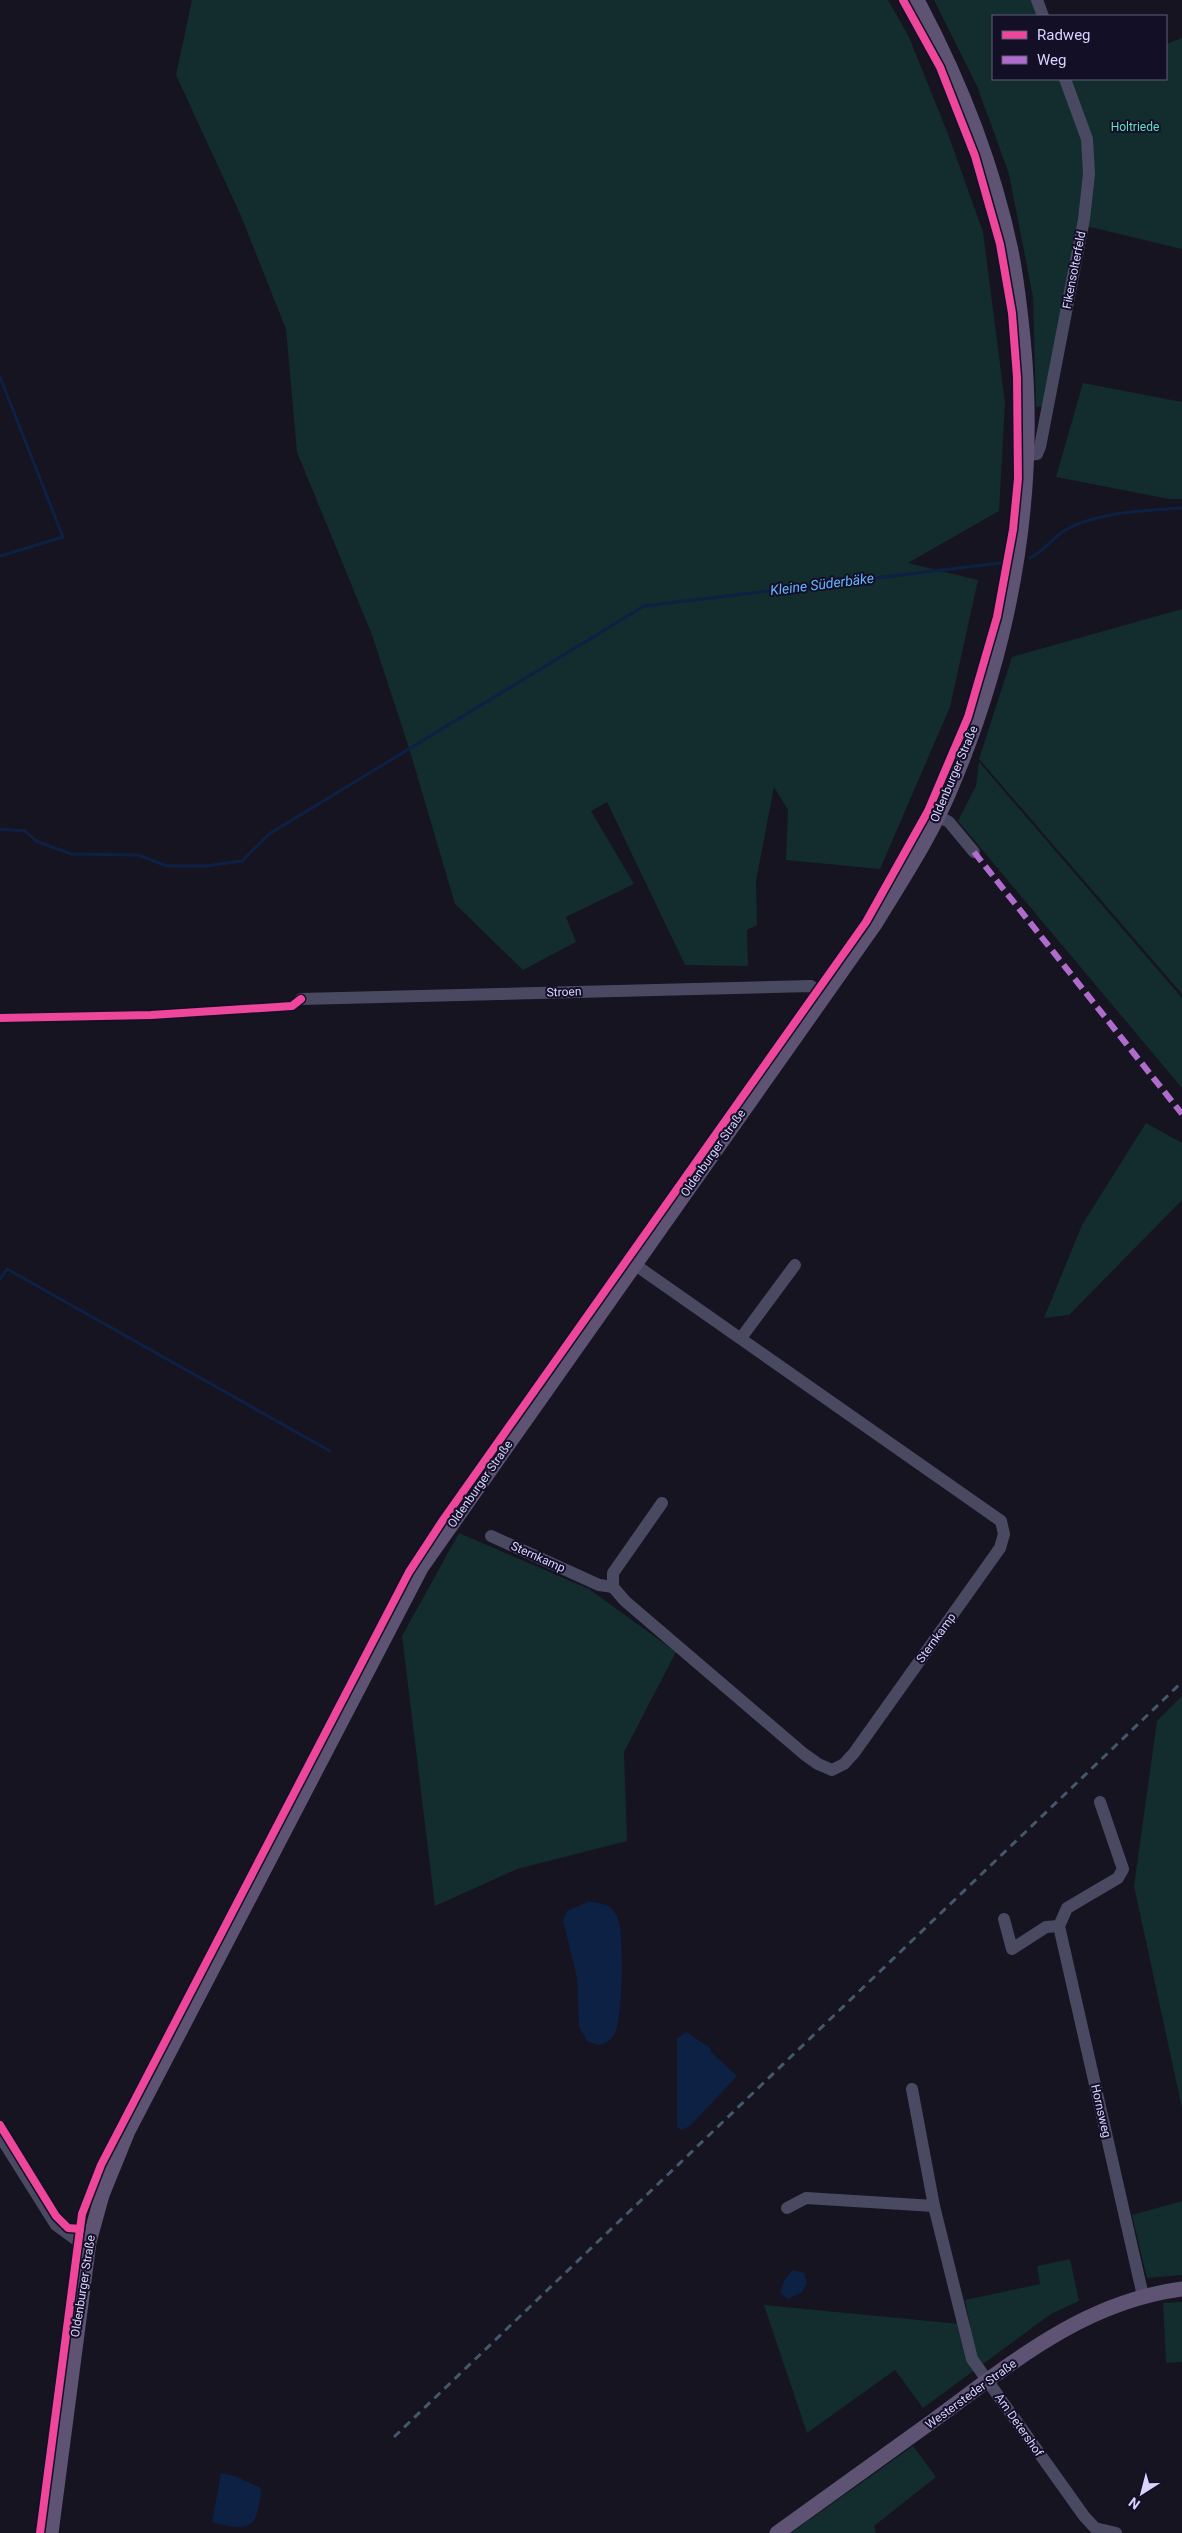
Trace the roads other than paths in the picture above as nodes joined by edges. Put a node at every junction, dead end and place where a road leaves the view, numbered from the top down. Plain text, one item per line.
1 (917, 0) edge
2 (1037, 0) edge
3 (1043, 15) edge
4 (1066, 80) edge
5 (1028, 455) junction
6 (938, 816) junction
7 (974, 852) dead end
8 (825, 995) junction
9 (301, 1000) dead end
10 (634, 1264) junction
11 (795, 1265) dead end
12 (741, 1338) junction
13 (662, 1503) dead end
14 (491, 1536) dead end
15 (613, 1587) junction
16 (1100, 1802) dead end
17 (1004, 1919) dead end
18 (1059, 1926) junction
19 (912, 2089) dead end
20 (0, 2136) edge
21 (934, 2206) junction
22 (787, 2208) dead end
23 (88, 2242) junction
24 (1182, 2290) edge
25 (1143, 2296) junction
26 (988, 2382) junction
27 (51, 2533) edge
28 (777, 2533) edge
29 (1116, 2533) edge

1 - 5 main road, Oldenburger Straße
2 - 3 street
4 - 5 street, Fikensolterfeld
5 - 6 main road, Oldenburger Straße
6 - 7 street
6 - 8 main road, Oldenburger Straße
8 - 9 street, Stroen
8 - 10 main road, Oldenburger Straße
10 - 12 street, Sternkamp
10 - 23 main road, Oldenburger Straße
11 - 12 street
12 - 15 street, Sternkamp
13 - 15 street
14 - 15 street, Sternkamp
16 - 18 street
17 - 18 street
18 - 25 street, Hornsweg
19 - 21 street, Am Detershof
20 - 23 street
21 - 22 street
21 - 26 street, Am Detershof
23 - 27 main road, Oldenburger Straße
24 - 25 main road, Westersteder Straße
25 - 26 main road, Westersteder Straße
26 - 28 main road, Westersteder Straße
26 - 29 street, Am Detershof

